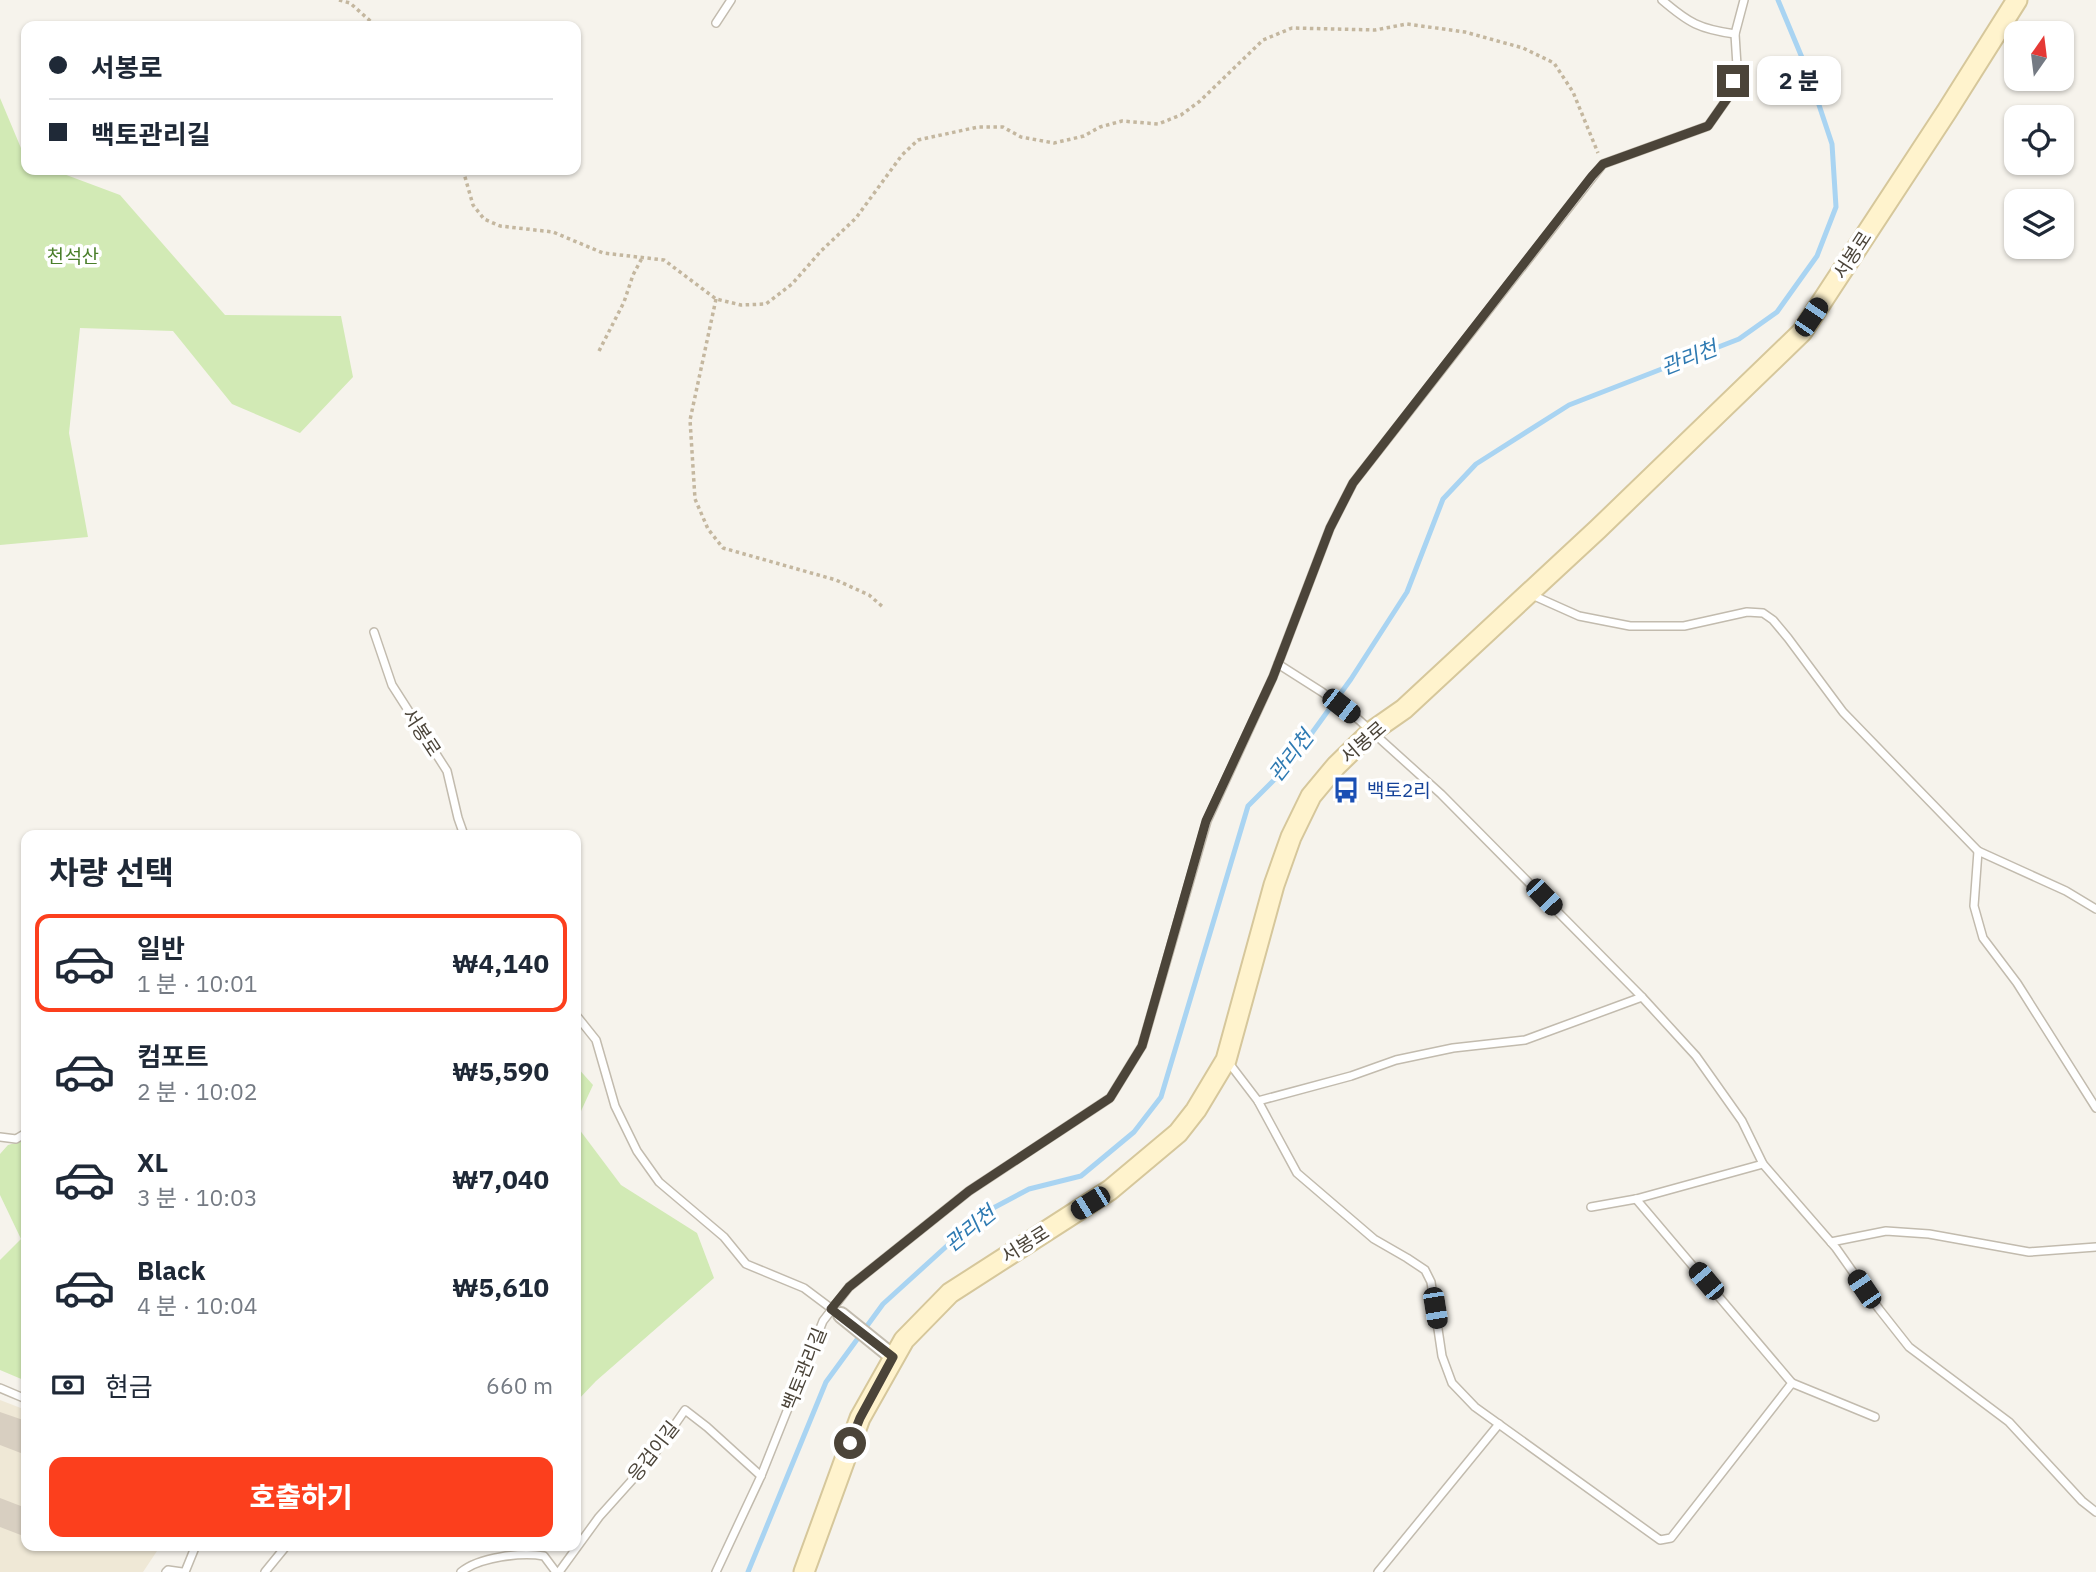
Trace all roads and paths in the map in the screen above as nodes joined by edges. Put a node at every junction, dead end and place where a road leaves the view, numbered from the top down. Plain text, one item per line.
1 (339, 0) edge
2 (731, 0) edge
3 (1662, 0) edge
4 (1744, 0) edge
5 (2017, 0) edge
6 (370, 21) edge
7 (716, 23) dead end
8 (1735, 34) junction
9 (1603, 164) junction
10 (464, 175) edge
11 (642, 258) junction
12 (716, 299) junction
13 (600, 351) dead end
14 (1529, 593) junction
15 (883, 607) dead end
16 (374, 632) dead end
17 (1278, 664) junction
18 (1365, 726) junction
19 (462, 830) edge
20 (1978, 850) junction
21 (2096, 909) edge
22 (1642, 997) junction
23 (581, 1021) edge
24 (1226, 1059) junction
25 (1258, 1101) junction
26 (2096, 1108) edge
27 (21, 1136) edge
28 (0, 1137) edge
29 (1763, 1164) junction
30 (1636, 1199) junction
31 (1591, 1207) dead end
32 (1831, 1242) junction
33 (2096, 1247) edge
34 (836, 1312) junction
35 (893, 1357) junction
36 (1792, 1383) junction
37 (0, 1388) edge
38 (21, 1396) edge
39 (1875, 1417) dead end
40 (1499, 1424) junction
41 (761, 1476) junction
42 (2096, 1512) edge
43 (581, 1541) edge
44 (193, 1551) edge
45 (282, 1551) edge
46 (573, 1551) edge
47 (166, 1572) edge
48 (183, 1572) edge
49 (265, 1572) edge
50 (461, 1572) edge
51 (557, 1572) edge
52 (716, 1572) edge
53 (804, 1572) edge
54 (1378, 1572) edge

1 - 6 path
2 - 7 lane
3 - 8 lane
4 - 8 lane
5 - 14 main road, 서봉로
8 - 9 lane
9 - 12 path
9 - 17 lane, 백토관리길
10 - 11 path
11 - 12 path
11 - 13 path
12 - 15 path
14 - 18 main road, 서봉로
14 - 20 lane
16 - 19 lane, 서봉로
17 - 18 lane
17 - 34 lane, 백토관리길
18 - 22 lane
18 - 24 main road, 서봉로
20 - 21 lane
20 - 26 lane
22 - 25 lane
22 - 29 lane
23 - 34 lane
24 - 25 lane
24 - 35 main road, 서봉로
25 - 40 lane
27 - 28 lane
29 - 30 lane
29 - 32 lane
30 - 31 lane
30 - 36 lane
32 - 33 lane
32 - 42 lane
34 - 35 street
34 - 41 lane, 백토관리길
35 - 53 main road, 서봉로
36 - 39 lane
36 - 40 lane
37 - 38 lane
40 - 54 lane
41 - 43 lane, 응겁이길
41 - 52 lane, 백토관리길
44 - 48 lane
45 - 49 lane
46 - 51 lane, 응겁이길
47 - 48 lane
50 - 51 lane, 응겁이길

